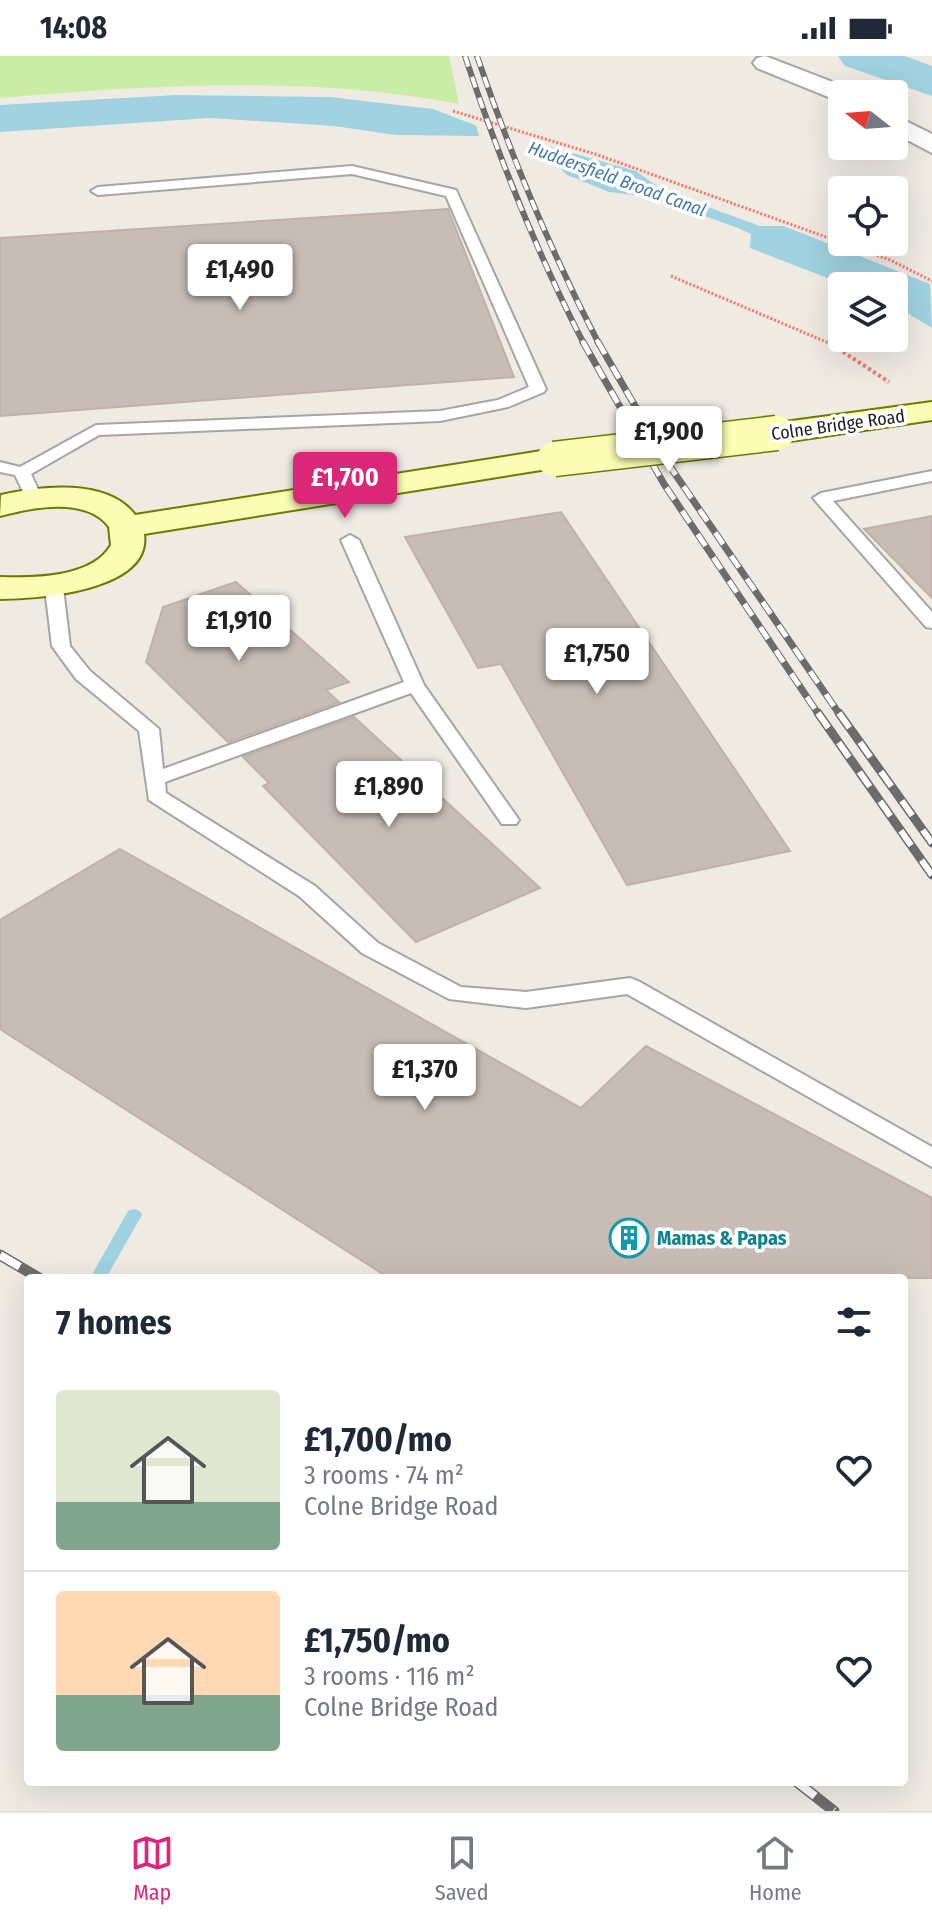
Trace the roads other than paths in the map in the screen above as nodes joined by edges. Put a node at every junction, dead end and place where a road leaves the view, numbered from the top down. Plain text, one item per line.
1 (765, 63) dead end
2 (828, 88) edge
3 (908, 130) edge
4 (932, 145) edge
5 (98, 191) dead end
6 (932, 411) edge
7 (0, 467) edge
8 (932, 476) edge
9 (28, 485) junction
10 (0, 506) edge
11 (126, 527) junction
12 (350, 540) dead end
13 (0, 588) edge
14 (54, 588) junction
15 (932, 623) edge
16 (415, 685) junction
17 (154, 779) junction
18 (509, 820) dead end
19 (932, 1158) edge

1 - 2 street
3 - 4 street
5 - 9 lane
6 - 11 main road, Colne Bridge Road, bridge
7 - 9 lane
8 - 15 lane
9 - 10 main road
9 - 11 main road
11 - 14 main road
12 - 16 lane
13 - 14 main road
14 - 17 lane
16 - 17 lane
16 - 18 lane
17 - 19 lane

